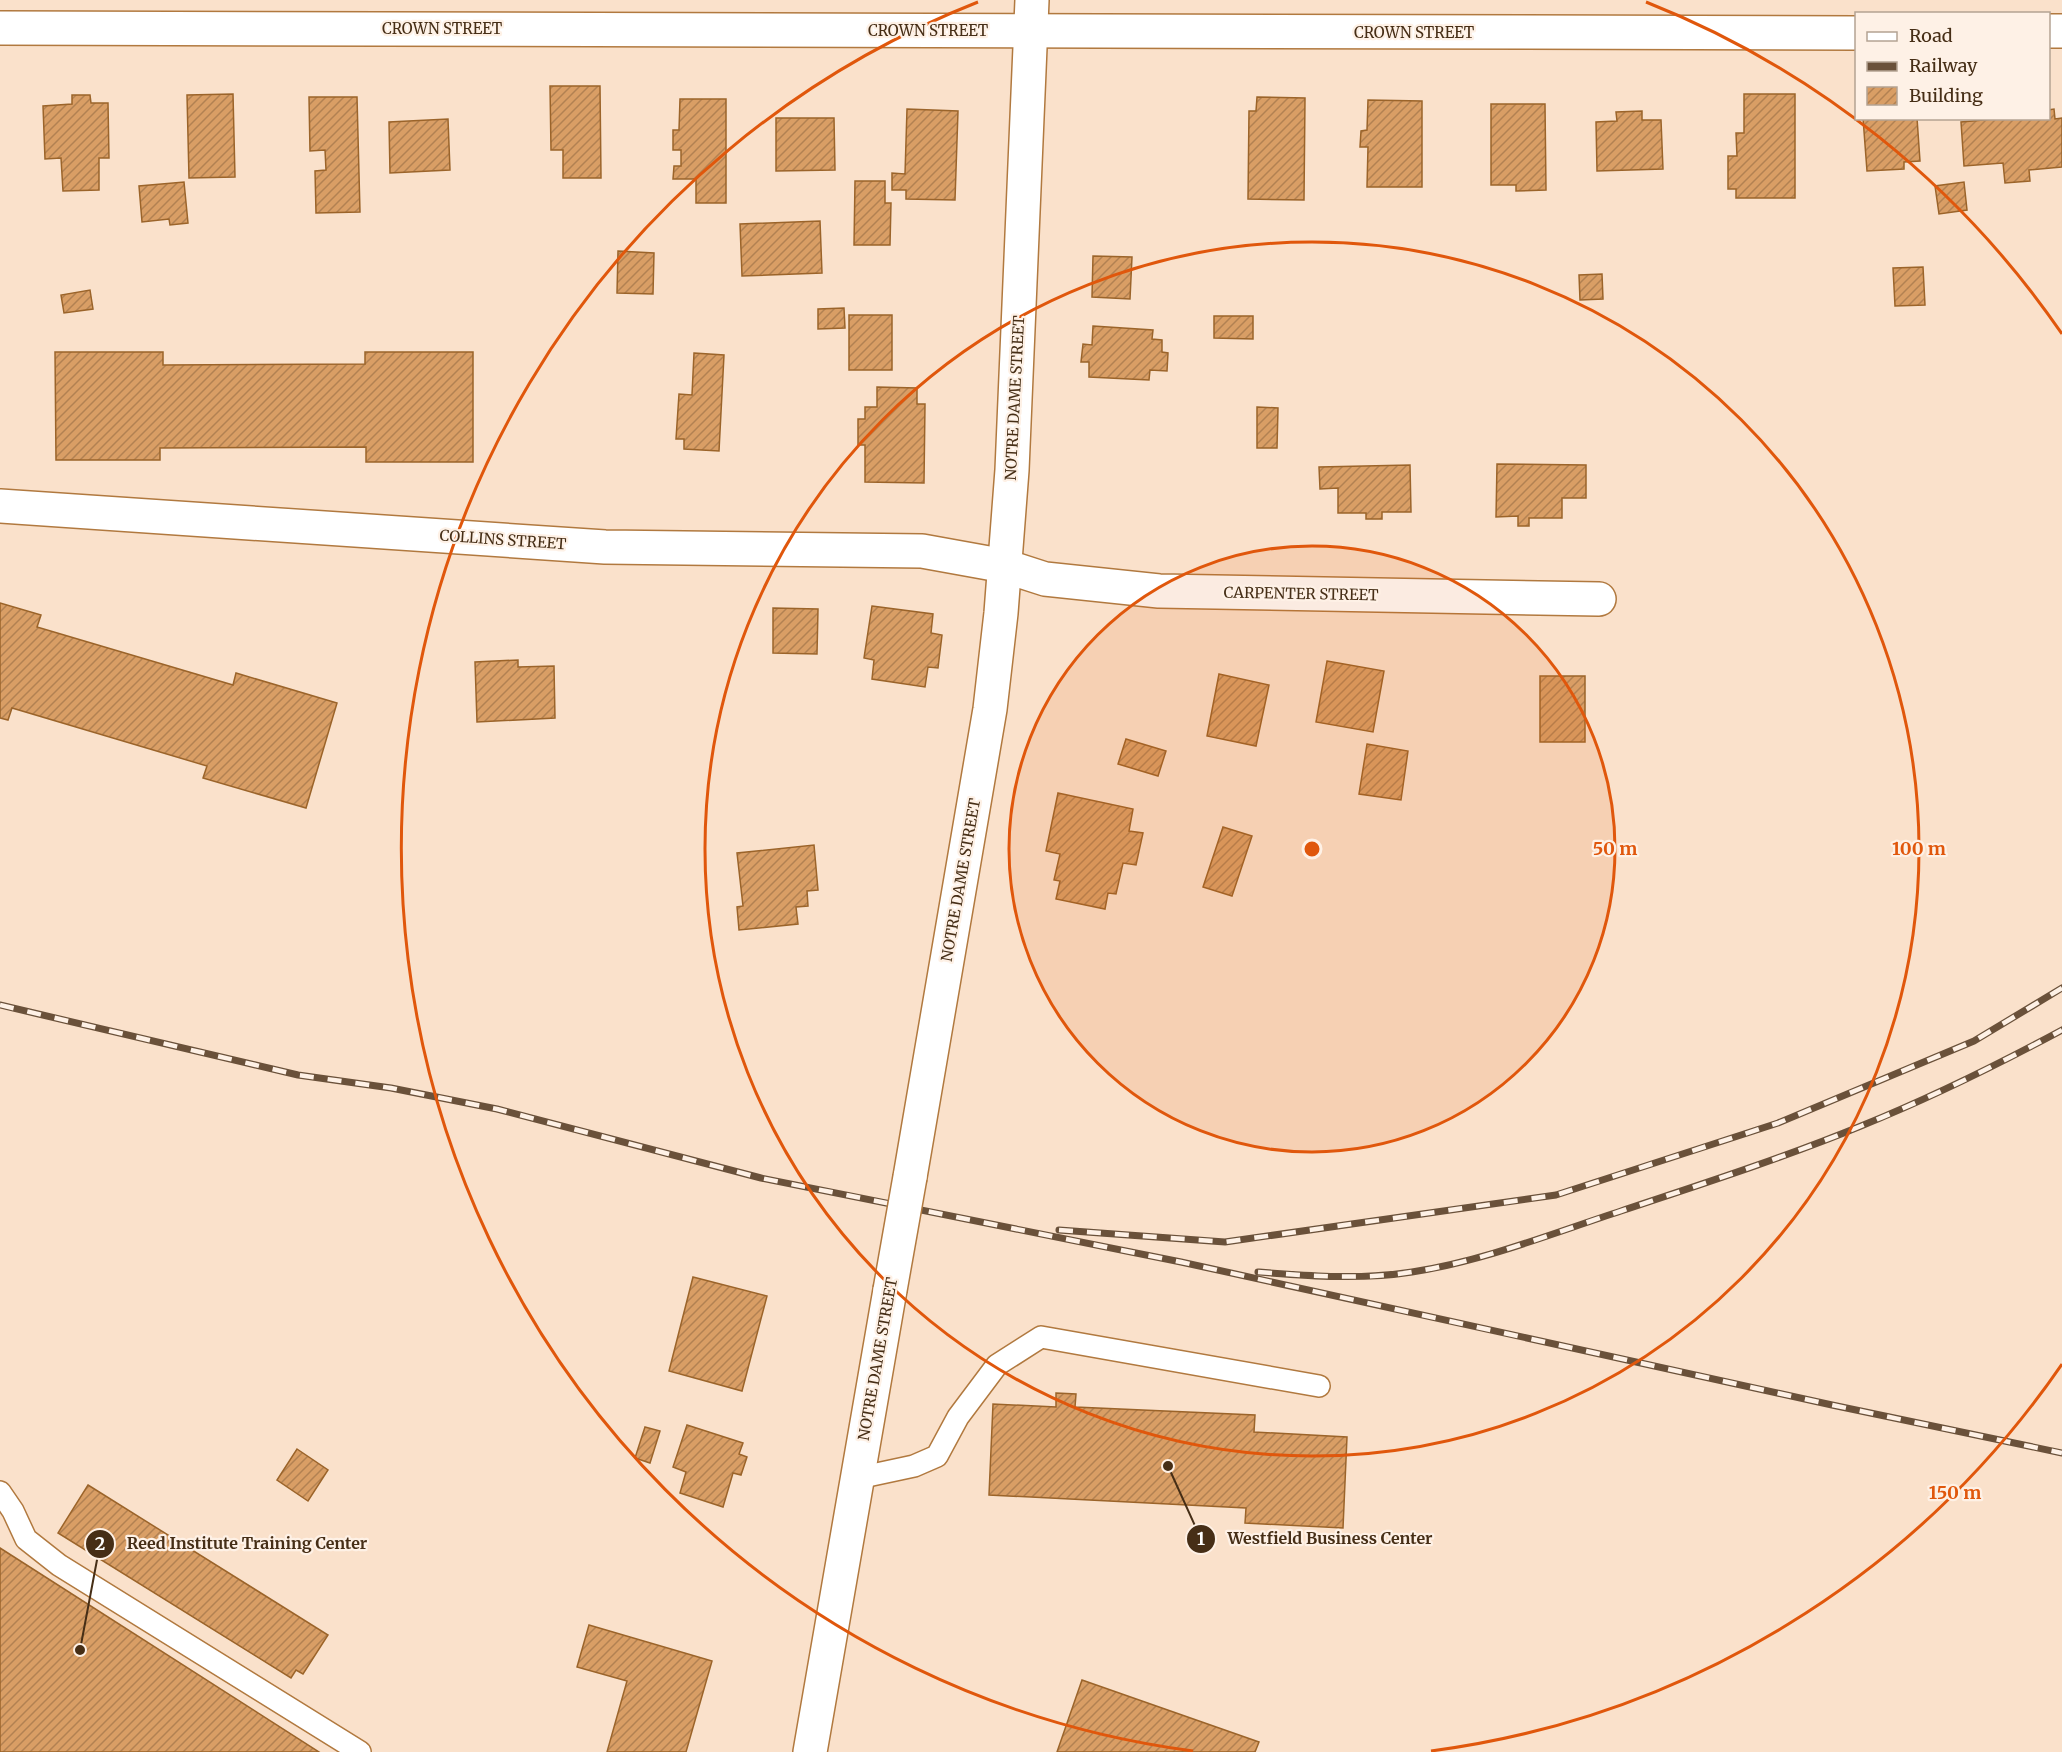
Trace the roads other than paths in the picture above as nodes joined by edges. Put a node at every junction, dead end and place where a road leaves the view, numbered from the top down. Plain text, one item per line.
1 (1032, 16) edge
2 (0, 28) edge
3 (1855, 33) edge
4 (0, 506) edge
5 (1005, 566) junction
6 (1599, 599) dead end
7 (1319, 1386) dead end
8 (858, 1478) junction
9 (0, 1492) edge
10 (360, 1752) edge
11 (810, 1752) edge

1 - 2 street, CROWN STREET
1 - 3 street, CROWN STREET
1 - 5 street, NOTRE DAME STREET
4 - 5 street, COLLINS STREET
5 - 6 street, CARPENTER STREET
5 - 8 street, NOTRE DAME STREET, bridge
7 - 8 lane
8 - 11 street, NOTRE DAME STREET
9 - 10 lane

